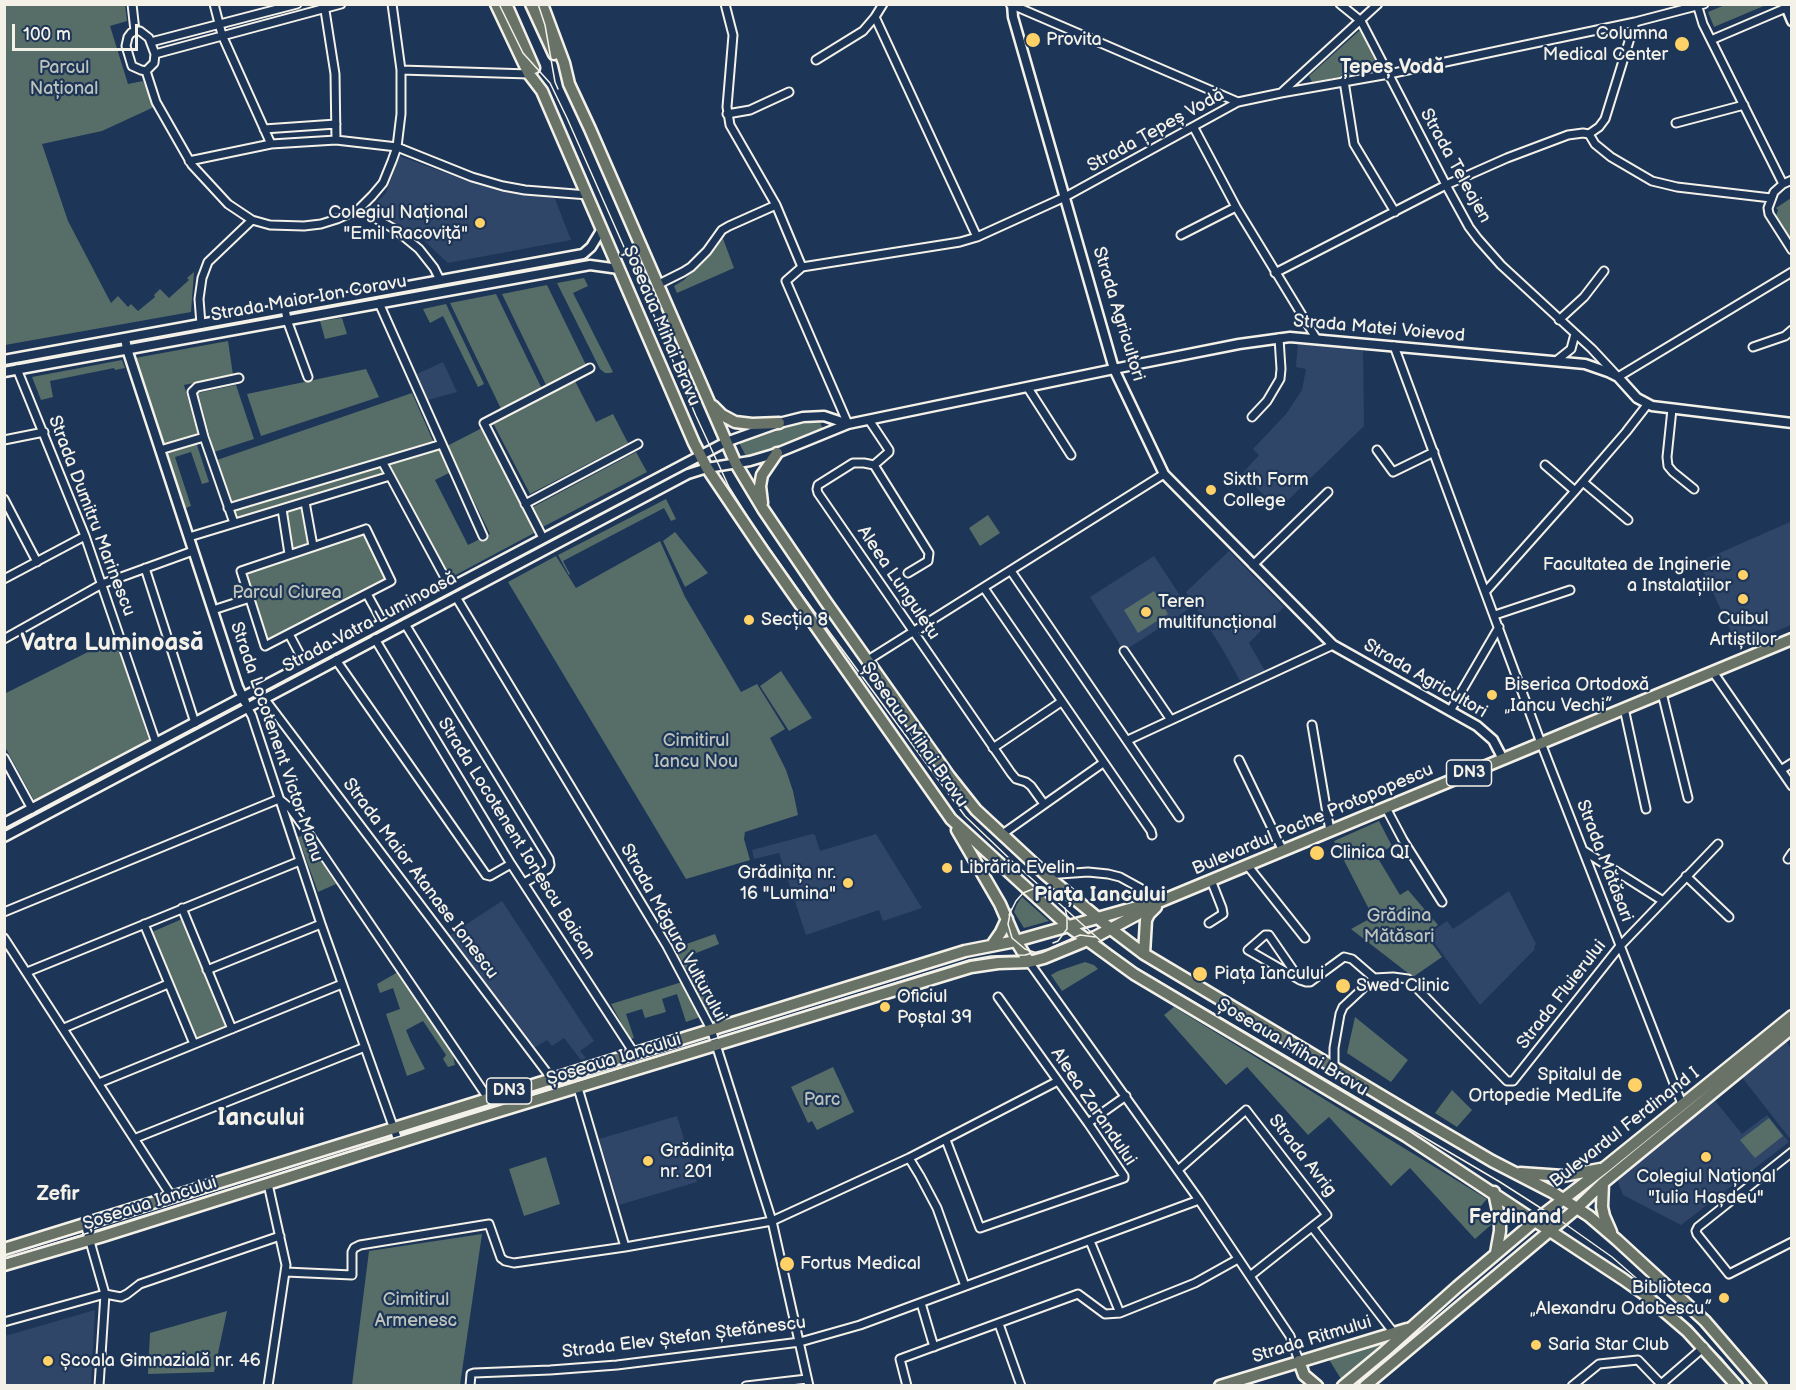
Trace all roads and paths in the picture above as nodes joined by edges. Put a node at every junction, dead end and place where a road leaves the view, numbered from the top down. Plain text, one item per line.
1 (132, 4) edge
2 (214, 4) edge
3 (297, 4) edge
4 (341, 4) edge
5 (392, 4) edge
6 (496, 4) edge
7 (506, 4) edge
8 (531, 4) edge
9 (542, 4) edge
10 (725, 4) edge
11 (883, 4) edge
12 (1340, 4) edge
13 (1378, 4) edge
14 (1011, 5) edge
15 (1700, 5) edge
16 (1785, 6) edge
17 (324, 7) edge
18 (875, 17) junction
19 (1361, 21) junction
20 (1791, 21) edge
21 (1635, 22) junction
22 (219, 25) junction
23 (135, 31) junction
24 (222, 35) junction
25 (1711, 40) junction
26 (151, 42) junction
27 (155, 54) junction
28 (816, 60) dead end
29 (401, 70) junction
30 (146, 71) junction
31 (529, 74) junction
32 (1389, 74) junction
33 (1344, 81) junction
34 (568, 84) junction
35 (542, 91) junction
36 (789, 92) dead end
37 (1281, 93) junction
38 (1238, 102) junction
39 (1744, 105) junction
40 (727, 114) junction
41 (1676, 123) dead end
42 (336, 124) junction
43 (1194, 128) junction
44 (264, 129) junction
45 (1589, 134) junction
46 (336, 140) junction
47 (271, 144) junction
48 (396, 147) junction
49 (189, 161) junction
50 (1791, 180) edge
51 (1784, 184) junction
52 (1446, 185) junction
53 (588, 195) junction
54 (1065, 198) junction
55 (1771, 198) junction
56 (776, 206) junction
57 (1236, 207) junction
58 (359, 209) junction
59 (1395, 212) junction
60 (252, 220) junction
61 (602, 229) junction
62 (1181, 235) dead end
63 (977, 237) junction
64 (1791, 250) edge
65 (802, 267) junction
66 (619, 269) junction
67 (1604, 271) dead end
68 (1791, 272) edge
69 (1275, 273) junction
70 (440, 280) junction
71 (657, 285) junction
72 (376, 292) junction
73 (442, 292) junction
74 (379, 303) junction
75 (285, 308) junction
76 (287, 320) junction
77 (1559, 320) junction
78 (201, 324) junction
79 (1791, 330) edge
80 (1575, 334) junction
81 (125, 338) junction
82 (1279, 338) junction
83 (1316, 339) junction
84 (1394, 346) junction
85 (1753, 347) dead end
86 (127, 349) junction
87 (15, 358) junction
88 (4, 360) edge
89 (1556, 361) junction
90 (590, 368) dead end
91 (17, 369) junction
92 (1114, 369) junction
93 (4, 372) edge
94 (308, 377) dead end
95 (1618, 377) junction
96 (239, 378) dead end
97 (1028, 388) junction
98 (707, 399) junction
99 (1647, 405) junction
100 (1672, 409) junction
101 (1252, 417) dead end
102 (869, 420) junction
103 (779, 423) junction
104 (1791, 423) edge
105 (848, 424) junction
106 (44, 432) junction
107 (204, 437) junction
108 (4, 440) edge
109 (726, 442) junction
110 (442, 444) junction
111 (638, 444) dead end
112 (714, 448) joint
113 (160, 450) junction
114 (1377, 450) dead end
115 (1434, 452) junction
116 (777, 453) junction
117 (700, 455) junction
118 (1071, 455) dead end
119 (383, 463) junction
120 (736, 464) junction
121 (874, 465) junction
122 (1545, 465) dead end
123 (724, 466) joint
124 (707, 468) junction
125 (1164, 474) junction
126 (390, 477) junction
127 (1583, 482) junction
128 (1694, 489) dead end
129 (1575, 491) junction
130 (1328, 492) dead end
131 (4, 499) edge
132 (305, 502) junction
133 (525, 504) junction
134 (228, 508) junction
135 (282, 509) junction
136 (763, 509) junction
137 (1628, 520) dead end
138 (234, 523) junction
139 (483, 536) dead end
140 (85, 537) junction
141 (189, 537) junction
142 (543, 538) junction
143 (312, 546) junction
144 (193, 551) junction
145 (289, 554) junction
146 (37, 562) junction
147 (1253, 565) junction
148 (145, 568) junction
149 (1011, 571) junction
150 (908, 573) dead end
151 (4, 579) edge
152 (102, 584) junction
153 (450, 587) junction
154 (984, 588) junction
155 (1570, 590) dead end
156 (1486, 591) junction
157 (367, 594) junction
158 (456, 597) junction
159 (250, 598) junction
160 (213, 610) junction
161 (1495, 615) junction
162 (383, 623) junction
163 (405, 624) junction
164 (1499, 627) junction
165 (913, 632) junction
166 (289, 634) junction
167 (4, 639) edge
168 (375, 639) junction
169 (1791, 639) edge
170 (1333, 645) junction
171 (1124, 651) dead end
172 (336, 660) junction
173 (868, 660) junction
174 (305, 664) junction
175 (1713, 672) junction
176 (1662, 693) junction
177 (242, 697) junction
178 (264, 698) junction
179 (1061, 702) junction
180 (247, 707) junction
181 (1624, 708) junction
182 (1450, 711) junction
183 (1171, 720) junction
184 (195, 723) junction
185 (1312, 725) dead end
186 (1128, 740) junction
187 (156, 743) junction
188 (1541, 743) junction
189 (993, 748) junction
190 (4, 758) edge
191 (1503, 759) junction
192 (1239, 760) dead end
193 (1103, 763) junction
194 (1791, 763) edge
195 (1780, 770) junction
196 (1791, 786) edge
197 (1688, 798) dead end
198 (279, 799) junction
199 (1044, 804) junction
200 (1386, 808) junction
201 (32, 809) junction
202 (1646, 809) dead end
203 (1179, 817) dead end
204 (951, 819) junction
205 (4, 824) edge
206 (1330, 831) junction
207 (1001, 835) junction
208 (1152, 835) dead end
209 (4, 837) edge
210 (1718, 843) dead end
211 (1283, 850) junction
212 (1583, 850) junction
213 (300, 861) junction
214 (511, 864) junction
215 (1247, 865) junction
216 (1046, 875) junction
217 (1686, 876) junction
218 (1211, 880) junction
219 (524, 883) junction
220 (1166, 899) junction
221 (1663, 901) junction
222 (1442, 902) dead end
223 (1150, 906) junction
224 (182, 908) junction
225 (4, 912) edge
226 (1729, 917) dead end
227 (1007, 919) junction
228 (1098, 919) junction
229 (1209, 923) dead end
230 (144, 924) junction
231 (321, 924) junction
232 (1068, 926) junction
233 (1111, 929) junction
234 (4, 938) edge
235 (1305, 938) dead end
236 (1016, 941) junction
237 (1087, 941) junction
238 (993, 945) junction
239 (1620, 946) junction
240 (1144, 954) junction
241 (1029, 962) junction
242 (207, 970) junction
243 (27, 972) junction
244 (1374, 978) junction
245 (1300, 980) junction
246 (168, 984) junction
247 (342, 984) junction
248 (998, 998) dead end
249 (1791, 1017) edge
250 (64, 1029) junction
251 (232, 1029) junction
252 (711, 1029) junction
253 (1784, 1034) edge
254 (194, 1044) junction
255 (717, 1045) junction
256 (365, 1047) junction
257 (634, 1053) junction
258 (1334, 1066) junction
259 (551, 1078) junction
260 (1058, 1081) junction
261 (99, 1083) junction
262 (579, 1088) junction
263 (1126, 1096) junction
264 (488, 1098) junction
265 (1683, 1104) junction
266 (1088, 1123) junction
267 (394, 1128) junction
268 (136, 1138) junction
269 (946, 1140) junction
270 (399, 1143) junction
271 (1791, 1152) edge
272 (909, 1158) junction
273 (1628, 1163) junction
274 (1604, 1168) junction
275 (1178, 1170) junction
276 (1514, 1173) junction
277 (1603, 1183) junction
278 (268, 1184) junction
279 (1494, 1192) junction
280 (172, 1197) junction
281 (1562, 1198) junction
282 (1199, 1200) junction
283 (1577, 1208) junction
284 (772, 1221) junction
285 (1535, 1221) junction
286 (85, 1224) junction
287 (1312, 1227) junction
288 (1550, 1230) junction
289 (280, 1236) junction
290 (89, 1240) junction
291 (1617, 1240) junction
292 (1090, 1241) junction
293 (1791, 1242) edge
294 (625, 1247) junction
295 (4, 1249) edge
296 (1496, 1253) junction
297 (1238, 1258) junction
298 (4, 1265) edge
299 (286, 1272) junction
300 (1250, 1276) junction
301 (965, 1286) junction
302 (105, 1294) junction
303 (921, 1303) junction
304 (1120, 1313) junction
305 (4, 1322) edge
306 (999, 1324) junction
307 (1413, 1327) junction
308 (1394, 1333) junction
309 (800, 1342) junction
310 (934, 1347) junction
311 (1704, 1347) junction
312 (1299, 1360) junction
313 (1304, 1380) edge
314 (808, 1382) edge
315 (1368, 1384) edge
316 (1660, 1385) edge
317 (99, 1386) edge
318 (268, 1386) edge
319 (470, 1386) edge
320 (746, 1386) edge
321 (907, 1386) edge
322 (1021, 1386) edge
323 (1220, 1386) edge
324 (1317, 1386) edge
325 (1343, 1386) edge
326 (1572, 1386) edge
327 (1737, 1386) edge
328 (1761, 1386) edge

1 - 23 street
2 - 22 street
3 - 22 street
4 - 17 street
5 - 29 street
6 - 31 main road, Șoseaua Mihai Bravu
7 - 35 main road
8 - 34 main road
9 - 34 main road, Șoseaua Mihai Bravu
10 - 40 street
11 - 18 street
12 - 19 street, Strada Teleajen
13 - 19 street
14 - 38 street
14 - 54 street, Strada Agricultori
15 - 21 street, Strada Țepeș Vodă
15 - 25 street
16 - 20 street
16 - 25 street
17 - 24 street
17 - 42 street
18 - 28 street
18 - 63 street
19 - 32 street, Strada Teleajen
19 - 37 street
21 - 32 street, Strada Țepeș Vodă
21 - 45 street
22 - 24 street
22 - 26 street
23 - 26 street
23 - 30 street
24 - 27 street
24 - 44 street
25 - 39 street
26 - 27 street
27 - 30 street
29 - 31 street
29 - 48 street
30 - 49 street
31 - 35 main road, Șoseaua Mihai Bravu
32 - 33 street, Strada Țepeș Vodă
32 - 52 street, Strada Teleajen
33 - 37 street, Strada Țepeș Vodă
33 - 59 street
34 - 71 main road, Șoseaua Mihai Bravu
35 - 53 main road, Șoseaua Mihai Bravu
36 - 40 street
37 - 38 street, Strada Țepeș Vodă
38 - 43 street, Strada Țepeș Vodă
39 - 41 street
39 - 51 street
40 - 56 street
42 - 44 street
42 - 46 street
43 - 54 street, Strada Țepeș Vodă
43 - 57 street
44 - 47 street
45 - 52 street
45 - 55 street
46 - 47 street
46 - 48 street
47 - 49 street
48 - 53 street
48 - 58 street
49 - 60 street
50 - 51 street
51 - 55 street
52 - 59 street
52 - 77 street, Strada Teleajen
53 - 61 main road, Șoseaua Mihai Bravu
54 - 63 street, Strada Țepeș Vodă
54 - 92 street, Strada Agricultori
55 - 64 street
56 - 65 street
56 - 71 street
57 - 62 street
57 - 69 street
58 - 60 street
58 - 70 street
59 - 69 street
60 - 78 street
61 - 66 main road, Șoseaua Mihai Bravu
61 - 70 street, Strada Maior Ion Coravu
63 - 65 street, Strada Țepeș Vodă
65 - 105 street
66 - 73 street, Strada Maior Ion Coravu
66 - 117 main road, Șoseaua Mihai Bravu
67 - 77 street
68 - 95 street
69 - 83 street
70 - 72 street, Strada Maior Ion Coravu
70 - 73 street
71 - 98 main road, Șoseaua Mihai Bravu
72 - 74 street
72 - 75 street, Strada Maior Ion Coravu
73 - 74 street, Strada Maior Ion Coravu
74 - 76 street, Strada Maior Ion Coravu
74 - 110 street
75 - 76 street
75 - 78 street, Strada Maior Ion Coravu
76 - 86 street, Strada Maior Ion Coravu
76 - 94 street
77 - 80 street, Strada Teleajen
78 - 81 street, Strada Maior Ion Coravu
79 - 85 street
80 - 89 street
80 - 95 street, Strada Teleajen
81 - 86 street, Strada Locotenent Victor Manu
81 - 87 street, Strada Maior Ion Coravu
82 - 83 street, Strada Matei Voievod
82 - 92 street, Strada Matei Voievod
82 - 101 street
83 - 84 street, Strada Matei Voievod
84 - 89 street, Strada Matei Voievod
84 - 115 street, Strada Mătăsari
86 - 91 street, Strada Maior Ion Coravu
86 - 113 street, Strada Locotenent Victor Manu
87 - 88 street, Strada Maior Ion Coravu
87 - 91 street
89 - 95 street, Strada Matei Voievod
90 - 133 street
91 - 93 street, Strada Maior Ion Coravu
91 - 106 street, Strada Dumitru Marinescu
92 - 97 street, Strada Matei Voievod
92 - 125 street, Strada Agricultori
95 - 99 street, Strada Matei Voievod
96 - 107 street
97 - 102 street, Strada Matei Voievod
97 - 118 street
98 - 103 main road
98 - 109 main road, Șoseaua Mihai Bravu
99 - 100 street
99 - 127 street
100 - 104 street
100 - 128 street
102 - 105 street, Strada Matei Voievod
102 - 121 street
103 - 105 street, Strada Matei Voievod
103 - 109 street, Strada Matei Voievod
105 - 116 street, Strada Matei Voievod
106 - 108 street
106 - 140 street, Strada Dumitru Marinescu
107 - 113 street
107 - 134 street
109 - 112 street, Strada Matei Voievod
109 - 120 main road, Șoseaua Mihai Bravu
110 - 119 street
110 - 139 street
111 - 133 street
112 - 117 street, Strada Vatra Luminoasă
113 - 141 street, Strada Locotenent Victor Manu
114 - 115 street
115 - 156 street, Strada Mătăsari
116 - 120 street, Strada Matei Voievod
116 - 136 main road
117 - 124 main road, Șoseaua Mihai Bravu
117 - 142 street, Strada Vatra Luminoasă
119 - 126 street
119 - 134 street
120 - 123 street, Strada Matei Voievod
120 - 136 main road, Șoseaua Mihai Bravu
121 - 150 street, Aleea Lungulețu
121 - 165 street, Aleea Lungulețu
122 - 129 street
123 - 124 street, Strada Vatra Luminoasă
124 - 158 street, Strada Vatra Luminoasă
124 - 204 main road, Șoseaua Mihai Bravu
125 - 147 street, Strada Agricultori
125 - 149 street
126 - 132 street
126 - 153 street
127 - 129 street
127 - 137 street
129 - 156 street
130 - 147 street
131 - 146 street
132 - 135 street
132 - 143 street
133 - 142 street
134 - 138 street
135 - 138 street
135 - 145 street
136 - 173 main road, Șoseaua Mihai Bravu
138 - 141 street
140 - 146 street
140 - 152 street, Strada Dumitru Marinescu
141 - 144 street, Strada Locotenent Victor Manu
142 - 153 street, Strada Vatra Luminoasă
143 - 145 street
143 - 157 street
144 - 148 street
144 - 160 street, Strada Locotenent Victor Manu
145 - 159 street
146 - 151 street
147 - 170 street, Strada Agricultori
148 - 152 street
148 - 184 street
149 - 154 street
149 - 186 street
152 - 167 street
152 - 187 street, Strada Dumitru Marinescu
153 - 158 street
153 - 162 street, Strada Vatra Luminoasă
154 - 165 street
154 - 179 street
155 - 161 street
156 - 161 street, Strada Mătăsari
157 - 162 street
157 - 166 street
158 - 163 street, Strada Vatra Luminoasă
158 - 252 street, Strada Măgura Vulturului
159 - 160 street
159 - 166 street
160 - 177 street, Strada Locotenent Victor Manu
161 - 164 street, Strada Mătăsari
162 - 174 street, Strada Vatra Luminoasă
163 - 168 street, Strada Vatra Luminoasă
163 - 219 street
164 - 182 street
164 - 188 street, Strada Mătăsari
165 - 173 street
165 - 189 street, Aleea Lungulețu
166 - 174 street
168 - 172 street, Strada Vatra Luminoasă
168 - 214 street, Strada Locotenent Ionescu Baican
169 - 175 main road, Bulevardul Pache Protopopescu / DN3
170 - 182 street, Strada Agricultori
170 - 183 street
171 - 183 street
172 - 178 street, Strada Vatra Luminoasă
172 - 214 street
173 - 207 main road, Șoseaua Mihai Bravu
174 - 177 street, Strada Vatra Luminoasă
175 - 176 main road, Bulevardul Pache Protopopescu / DN3
175 - 195 street
176 - 181 main road, Bulevardul Pache Protopopescu / DN3
176 - 197 street
177 - 180 street, Strada Locotenent Victor Manu
177 - 184 street, Strada Vatra Luminoasă
178 - 180 street, Strada Vatra Luminoasă
178 - 259 street, Strada Maior Atanase Ionescu
179 - 189 street
179 - 193 street
180 - 198 street, Strada Locotenent Victor Manu
180 - 209 street, Strada Vatra Luminoasă
181 - 188 main road, Bulevardul Pache Protopopescu / DN3
181 - 202 street
182 - 191 street, Strada Agricultori
183 - 186 street
184 - 187 street, Strada Vatra Luminoasă
185 - 206 street
186 - 203 street
187 - 201 street, Strada Vatra Luminoasă
188 - 191 main road, Bulevardul Pache Protopopescu / DN3
188 - 212 street, Strada Mătăsari
189 - 199 street, Aleea Lungulețu
190 - 201 street
191 - 200 main road, Bulevardul Pache Protopopescu / DN3
192 - 211 street
193 - 199 street
193 - 208 street
194 - 195 street
195 - 196 street
198 - 213 street, Strada Locotenent Victor Manu
198 - 225 street
198 - 264 street
199 - 207 street
200 - 206 main road, Bulevardul Pache Protopopescu / DN3
200 - 222 street
201 - 205 street, Strada Vatra Luminoasă
204 - 227 main road
204 - 232 main road, Șoseaua Mihai Bravu
206 - 211 main road, Bulevardul Pache Protopopescu / DN3
207 - 216 main road, Șoseaua Mihai Bravu
210 - 217 street, Strada Fluierului
211 - 215 main road, Bulevardul Pache Protopopescu / DN3
212 - 221 street
212 - 239 street, Strada Mătăsari
213 - 224 street
213 - 231 street, Strada Locotenent Victor Manu
214 - 219 street, Strada Locotenent Ionescu Baican
215 - 218 main road, Bulevardul Pache Protopopescu / DN3
215 - 235 street
216 - 223 street
216 - 228 main road, Șoseaua Mihai Bravu
217 - 221 street, Strada Fluierului
217 - 226 street
218 - 220 main road, Bulevardul Pache Protopopescu / DN3
218 - 229 street
219 - 257 street, Strada Locotenent Ionescu Baican
220 - 223 main road, Bulevardul Pache Protopopescu / DN3
220 - 240 main road
221 - 239 street, Strada Fluierului
223 - 228 main road, Bulevardul Pache Protopopescu / DN3
223 - 233 main road, Bulevardul Pache Protopopescu / DN3
224 - 230 street
224 - 242 street
227 - 236 main road
227 - 238 main road
228 - 232 main road, DN3
228 - 233 main road, Șoseaua Mihai Bravu
230 - 243 street
230 - 246 street
231 - 242 street
231 - 247 street, Strada Locotenent Victor Manu
232 - 236 main road, DN3
232 - 237 main road, Șoseaua Mihai Bravu
233 - 237 main road, DN3
233 - 240 main road, Șoseaua Mihai Bravu
234 - 243 street
236 - 238 main road, Șoseaua Iancului / DN3
236 - 241 main road
237 - 241 main road, DN3
237 - 279 main road, Șoseaua Mihai Bravu
238 - 252 main road, Șoseaua Iancului / DN3
239 - 244 street, Strada Fluierului
239 - 265 street, Strada Mătăsari
240 - 258 main road, Șoseaua Mihai Bravu
241 - 255 main road, Șoseaua Iancului / DN3
241 - 263 street
242 - 251 street
243 - 250 street
244 - 245 street
244 - 258 street
245 - 245 street
246 - 250 street
246 - 254 street
247 - 251 street
247 - 256 street, Strada Locotenent Victor Manu
248 - 260 street, Aleea Zarandului
249 - 253 main road, Bulevardul Ferdinand I
250 - 261 street
251 - 254 street
252 - 255 street, Strada Măgura Vulturului
252 - 257 main road, Șoseaua Iancului / DN3
253 - 265 main road, Bulevardul Ferdinand I
253 - 273 main road, Bulevardul Ferdinand I
254 - 261 street
255 - 262 main road, Șoseaua Iancului / DN3
255 - 284 street, Strada Măgura Vulturului
256 - 267 street, Strada Locotenent Victor Manu
256 - 268 street
257 - 259 main road, Șoseaua Iancului / DN3
258 - 276 main road, Șoseaua Mihai Bravu
259 - 264 main road, Șoseaua Iancului / DN3
260 - 266 street, Aleea Zarandului
260 - 269 street
261 - 268 street
262 - 270 main road, Șoseaua Iancului / DN3
262 - 294 street
263 - 266 street
263 - 275 street
264 - 267 main road, Șoseaua Iancului / DN3
265 - 274 main road, Bulevardul Ferdinand I
266 - 269 street, Aleea Zarandului
267 - 270 street, Strada Locotenent Victor Manu
267 - 280 main road, Șoseaua Iancului / DN3
268 - 280 street
269 - 272 street
270 - 278 main road, Șoseaua Iancului / DN3
271 - 293 street
272 - 284 street
272 - 301 street
273 - 274 main road
273 - 277 main road, Bulevardul Ferdinand I
274 - 276 main road
274 - 281 main road, Bulevardul Ferdinand I
275 - 282 street
275 - 287 street, Strada Avrig
276 - 281 main road, Șoseaua Mihai Bravu
277 - 283 main road, Bulevardul Ferdinand I
277 - 291 main road
278 - 289 street
278 - 290 main road, Șoseaua Iancului / DN3
279 - 285 main road, Șoseaua Mihai Bravu
279 - 296 main road
280 - 286 main road, Șoseaua Iancului / DN3
281 - 283 main road, Șoseaua Mihai Bravu
281 - 285 main road, Bulevardul Ferdinand I
282 - 292 street, Strada Elev Ștefan Ștefănescu
282 - 297 street
283 - 288 main road, Bulevardul Ferdinand I
283 - 291 main road, Șoseaua Mihai Bravu
284 - 294 street
284 - 309 street, Strada Măgura Vulturului
285 - 288 main road, Șoseaua Mihai Bravu
285 - 296 main road, Bulevardul Ferdinand I
286 - 290 street
286 - 295 main road, Șoseaua Iancului / DN3
287 - 300 street, Strada Avrig
287 - 308 street
288 - 311 main road, Șoseaua Mihai Bravu
288 - 315 main road, Bulevardul Ferdinand I
289 - 299 street
289 - 302 street
290 - 298 main road, Șoseaua Iancului / DN3
290 - 302 street
291 - 328 main road, Șoseaua Mihai Bravu
292 - 301 street, Strada Elev Ștefan Ștefănescu
292 - 304 street
294 - 299 street
296 - 307 main road, Bulevardul Ferdinand I
297 - 300 street
297 - 304 street
299 - 318 street
300 - 312 street
301 - 303 street, Strada Elev Ștefan Ștefănescu
302 - 305 street
302 - 317 street
303 - 309 street, Strada Elev Ștefan Ștefănescu
303 - 310 street
304 - 306 street
306 - 310 street
306 - 322 street
307 - 308 main road, Strada Ritmului
307 - 325 main road, Bulevardul Ferdinand I
308 - 312 main road, Strada Ritmului
309 - 314 street, Strada Măgura Vulturului
309 - 319 street, Strada Elev Ștefan Ștefănescu
310 - 321 street
311 - 316 street
311 - 327 main road, Șoseaua Mihai Bravu
312 - 313 main road
312 - 323 main road, Strada Ritmului
313 - 324 main road
314 - 320 street
316 - 326 street

